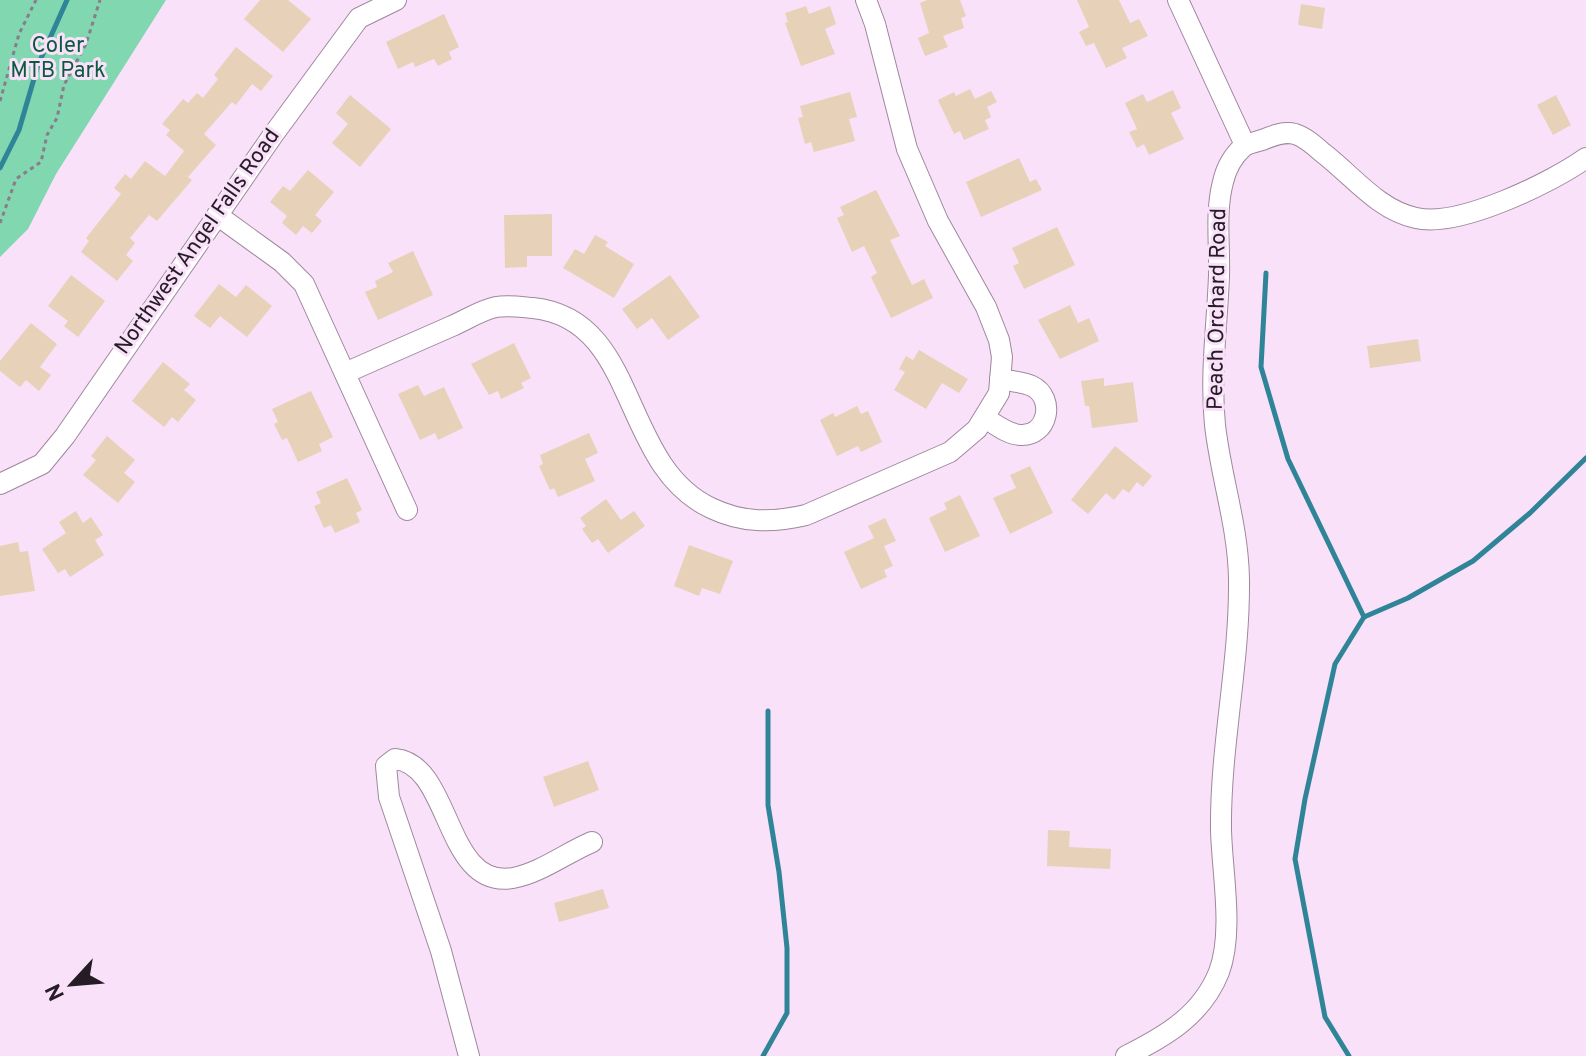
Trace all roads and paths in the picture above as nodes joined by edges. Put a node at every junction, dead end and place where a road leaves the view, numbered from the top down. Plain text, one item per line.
1 (36, 0) edge
2 (100, 0) edge
3 (396, 0) edge
4 (866, 0) edge
5 (1181, 1) edge
6 (0, 101) edge
7 (1245, 145) junction
8 (1586, 158) edge
9 (217, 215) junction
10 (0, 223) edge
11 (345, 373) junction
12 (1000, 379) junction
13 (985, 418) junction
14 (0, 484) edge
15 (407, 510) dead end
16 (592, 842) dead end
17 (469, 1056) edge
18 (1126, 1056) edge

1 - 6 path
2 - 10 path
3 - 9 street, Northwest Angel Falls Road
4 - 12 street
5 - 7 street
7 - 8 street
7 - 18 street, Peach Orchard Road
9 - 11 street
9 - 14 street, Northwest Angel Falls Road
11 - 13 street
11 - 15 street
12 - 13 street
12 - 13 street
16 - 17 street

